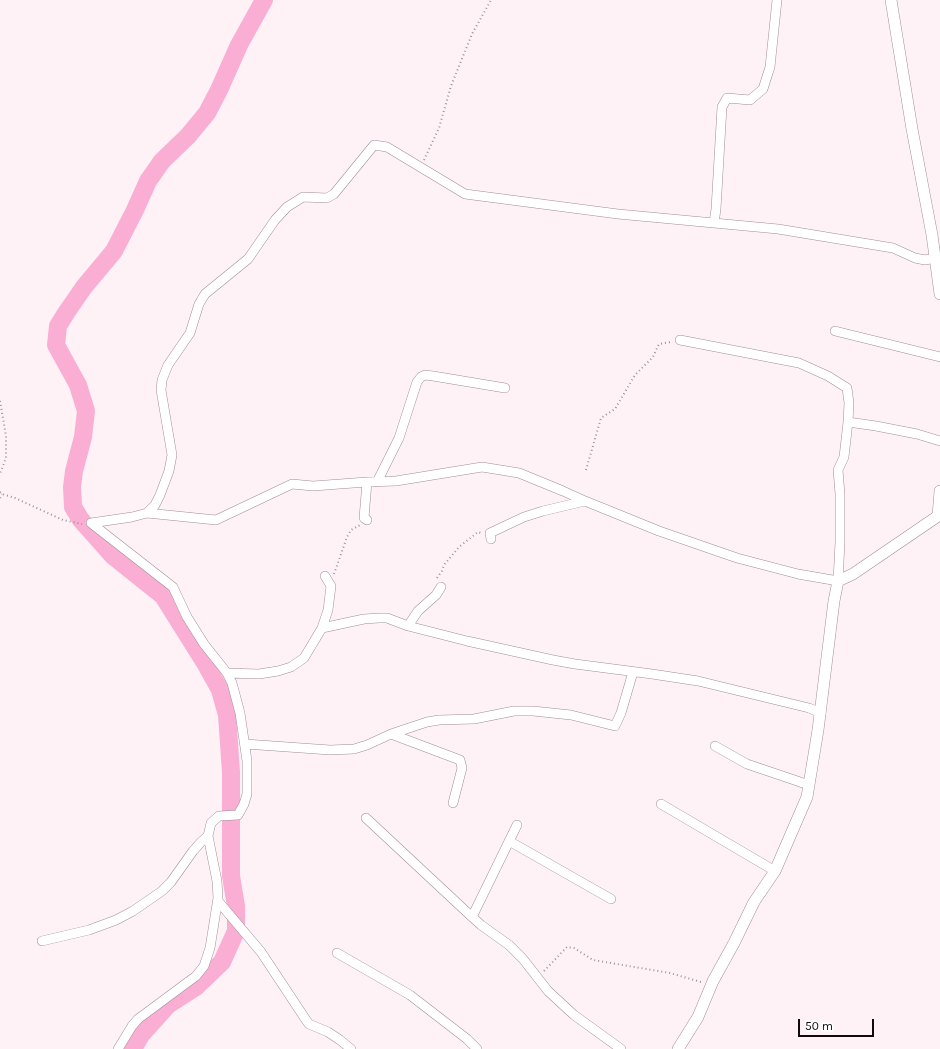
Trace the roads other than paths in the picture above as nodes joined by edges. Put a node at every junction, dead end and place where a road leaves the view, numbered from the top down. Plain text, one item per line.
1 (777, 0) edge
2 (892, 0) edge
3 (714, 223) junction
4 (935, 258) junction
5 (940, 294) edge
6 (835, 331) dead end
7 (680, 340) road end
8 (940, 357) edge
9 (505, 388) dead end
10 (848, 422) junction
11 (940, 441) edge
12 (367, 482) junction
13 (377, 482) junction
14 (940, 491) edge
15 (585, 501) junction
16 (147, 513) junction
17 (939, 516) edge
18 (366, 519) road end
19 (491, 536) road end
20 (325, 576) dead end
21 (838, 581) junction
22 (438, 585) road end
23 (408, 626) junction
24 (322, 628) junction
25 (633, 672) junction
26 (227, 673) junction
27 (821, 713) junction
28 (391, 734) junction
29 (245, 744) junction
30 (715, 746) dead end
31 (809, 785) junction
32 (453, 803) dead end
33 (661, 804) dead end
34 (366, 818) dead end
35 (517, 825) dead end
36 (208, 836) junction
37 (509, 841) junction
38 (775, 871) junction
39 (611, 899) dead end
40 (218, 901) junction
41 (472, 917) junction
42 (42, 941) dead end
43 (337, 953) dead end
44 (118, 1049) edge
45 (351, 1049) edge
46 (477, 1049) edge
47 (621, 1049) edge
48 (678, 1049) edge

1 - 3 street
2 - 4 street
3 - 4 street
3 - 16 street
4 - 5 street
6 - 8 street
7 - 10 street
9 - 13 street
10 - 11 street
10 - 21 street
12 - 13 street
12 - 16 street
12 - 18 street
13 - 15 street
14 - 17 street
15 - 19 street
15 - 21 street
16 - 26 street
17 - 21 street
20 - 24 street
21 - 27 street
22 - 23 street
23 - 24 street
23 - 25 street
24 - 26 street
25 - 27 street
25 - 28 street
26 - 29 street
27 - 31 street
28 - 29 street
28 - 32 street
29 - 36 street
30 - 31 street
31 - 38 street
33 - 38 street
34 - 41 street
35 - 37 street
36 - 40 street
36 - 42 street
37 - 39 street
37 - 41 street
38 - 48 street
40 - 44 street
40 - 45 street
41 - 47 street
43 - 46 street

